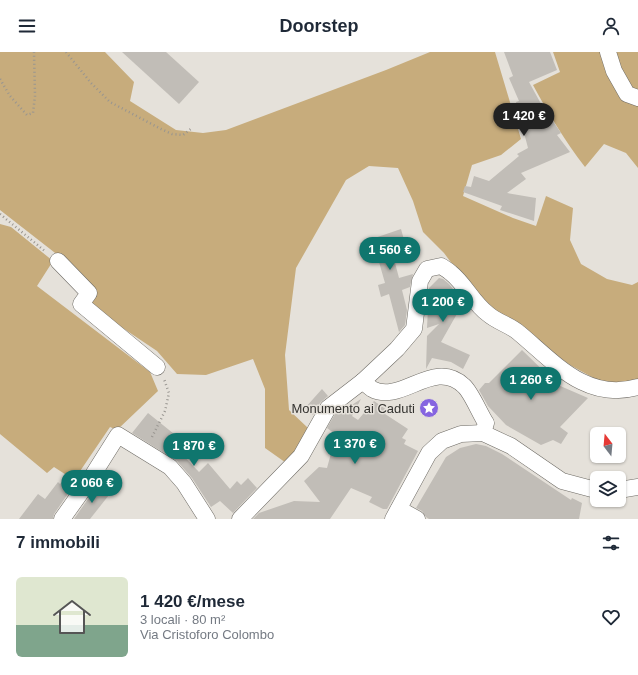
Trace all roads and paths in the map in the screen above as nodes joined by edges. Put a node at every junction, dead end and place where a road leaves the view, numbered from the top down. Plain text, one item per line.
1 (34, 52) edge
2 (66, 52) edge
3 (608, 52) edge
4 (0, 79) edge
5 (638, 98) edge
6 (192, 128) dead end
7 (0, 214) edge
8 (58, 261) joint
9 (157, 367) joint
10 (363, 381) junction
11 (638, 387) edge
12 (483, 433) junction
13 (145, 451) junction
14 (638, 487) edge
15 (590, 488) edge
16 (626, 489) edge
17 (396, 514) edge
18 (62, 519) edge
19 (207, 519) edge
20 (240, 519) edge
21 (417, 519) edge

1 - 4 path
2 - 6 path
3 - 5 street
7 - 8 path
8 - 9 street
9 - 13 path
10 - 11 street
10 - 12 street
10 - 20 street
12 - 15 street
12 - 17 street
13 - 18 street
13 - 19 street
14 - 16 street
17 - 21 street

